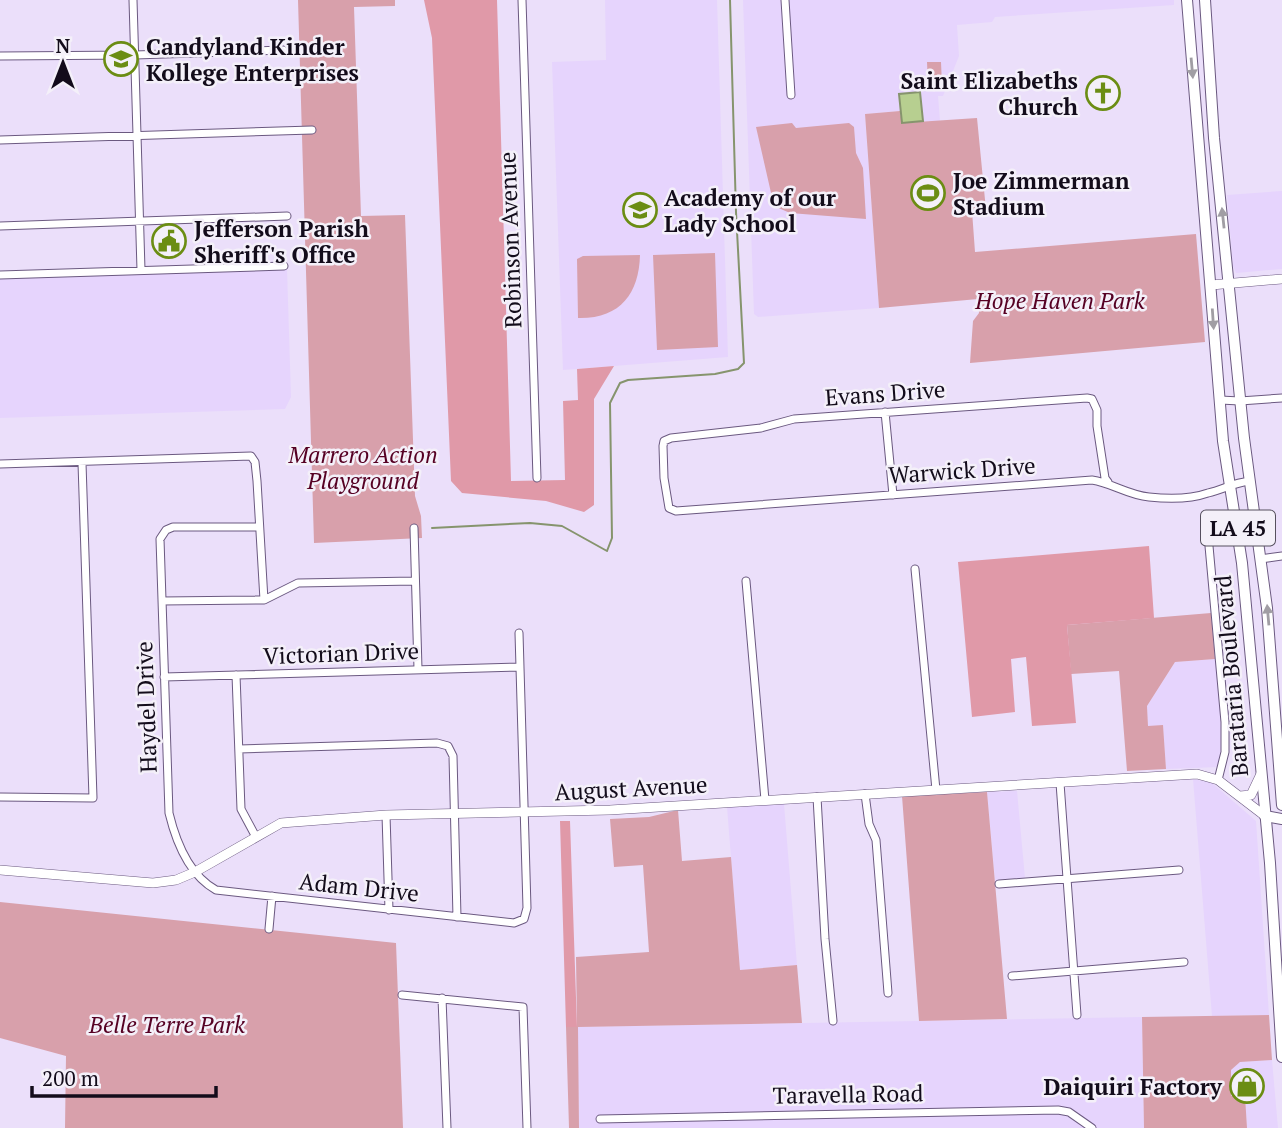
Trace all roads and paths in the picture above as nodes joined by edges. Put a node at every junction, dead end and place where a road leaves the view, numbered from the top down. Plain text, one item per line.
1 (133, 0) edge
2 (522, 0) edge
3 (785, 0) edge
4 (1187, 0) edge
5 (1205, 0) edge
6 (283, 50) dead end
7 (135, 55) junction
8 (0, 57) edge
9 (791, 95) dead end
10 (312, 130) dead end
11 (138, 137) junction
12 (0, 140) edge
13 (286, 216) dead end
14 (139, 222) junction
15 (0, 226) edge
16 (284, 266) dead end
17 (141, 270) junction
18 (0, 275) edge
19 (1282, 279) edge
20 (1230, 283) junction
21 (1211, 285) junction
22 (1282, 398) edge
23 (1220, 400) junction
24 (1240, 401) junction
25 (886, 412) junction
26 (82, 463) junction
27 (0, 464) edge
28 (537, 478) dead end
29 (1250, 481) junction
30 (1108, 482) junction
31 (1231, 483) junction
32 (893, 495) junction
33 (671, 510) joint
34 (258, 527) junction
35 (414, 528) dead end
36 (1209, 546) dead end
37 (1282, 556) edge
38 (1261, 559) junction
39 (915, 569) dead end
40 (415, 581) junction
41 (746, 581) dead end
42 (264, 600) junction
43 (162, 601) junction
44 (519, 633) dead end
45 (520, 667) junction
46 (418, 670) junction
47 (236, 675) junction
48 (164, 677) junction
49 (1280, 736) edge
50 (239, 749) junction
51 (1261, 774) junction
52 (1218, 780) junction
53 (1060, 783) junction
54 (936, 790) junction
55 (864, 794) junction
56 (1240, 796) junction
57 (0, 797) edge
58 (817, 797) junction
59 (765, 800) junction
60 (1282, 805) edge
61 (524, 812) junction
62 (386, 815) junction
63 (456, 815) junction
64 (1265, 816) junction
65 (1282, 819) edge
66 (256, 837) junction
67 (0, 870) edge
68 (1179, 870) dead end
69 (195, 872) junction
70 (1067, 878) junction
71 (999, 884) dead end
72 (272, 896) junction
73 (389, 910) junction
74 (457, 917) junction
75 (269, 929) dead end
76 (1184, 962) dead end
77 (1075, 971) junction
78 (1012, 976) dead end
79 (888, 993) dead end
80 (402, 995) dead end
81 (442, 999) junction
82 (1077, 1015) dead end
83 (833, 1021) dead end
84 (1282, 1056) edge
85 (600, 1119) dead end
86 (447, 1128) edge
87 (527, 1128) edge
88 (1092, 1128) edge

1 - 7 street
2 - 28 street, Robinson Avenue
3 - 9 street
4 -> 21 main road, Barataria Boulevard / LA 45
20 -> 5 main road, Barataria Boulevard / LA 45
6 - 7 street
7 - 8 street
7 - 11 street
10 - 11 street
11 - 12 street
11 - 14 street
13 - 14 street
14 - 15 street
14 - 17 street
16 - 17 street
17 - 18 street
19 - 20 street
20 - 21 street
20 - 24 main road, Barataria Boulevard / LA 45
21 -> 23 main road, Barataria Boulevard / LA 45
22 - 24 street
23 - 24 street
23 - 31 main road, Barataria Boulevard / LA 45
24 - 29 main road, Barataria Boulevard / LA 45
25 - 30 street, Evans Drive
25 - 32 street
25 - 33 street, Evans Drive
26 - 27 street
26 - 34 street
26 - 57 street
29 - 31 street, Warwick Drive
29 - 38 main road, Barataria Boulevard / LA 45
30 - 31 street, Warwick Drive
30 - 32 street, Warwick Drive
31 - 51 main road, Barataria Boulevard / LA 45
32 - 33 street, Warwick Drive
34 - 42 street
34 - 43 street, Haydel Drive
35 - 40 street
36 - 52 street
37 - 38 street
49 -> 38 main road, Barataria Boulevard / LA 45
39 - 54 street
40 - 42 street
40 - 46 street
41 - 59 street
42 - 43 street
43 - 48 street, Haydel Drive
44 - 45 street
45 - 46 street, Victorian Drive
45 - 61 street
46 - 47 street, Victorian Drive
47 - 48 street, Victorian Drive
47 - 50 street
48 - 69 street, Haydel Drive
49 - 60 main road, Barataria Boulevard / LA 45
50 - 63 street
50 - 66 street
51 - 56 street
51 - 64 main road, Barataria Boulevard / LA 45
52 - 53 street, August Avenue
52 - 56 street, August Avenue
53 - 54 street, August Avenue
53 - 70 street
54 - 55 street, August Avenue
55 - 58 street, August Avenue
55 - 79 street
56 - 64 street, August Avenue
58 - 59 street, August Avenue
58 - 83 street
59 - 61 street, August Avenue
61 - 63 street, August Avenue
61 - 74 street, Adam Drive
62 - 63 street, August Avenue
62 - 66 street, August Avenue
62 - 73 street
63 - 74 street
64 - 65 main road
64 - 84 main road, Barataria Boulevard / LA 45
66 - 69 street, August Avenue
67 - 69 street, August Avenue
68 - 70 street
69 - 72 street, Adam Drive
70 - 71 street
70 - 77 street
72 - 73 street, Adam Drive
72 - 75 street
73 - 74 street, Adam Drive
76 - 77 street
77 - 78 street
77 - 82 street
80 - 81 street
81 - 86 street
81 - 87 street
85 - 88 street, Taravella Road

